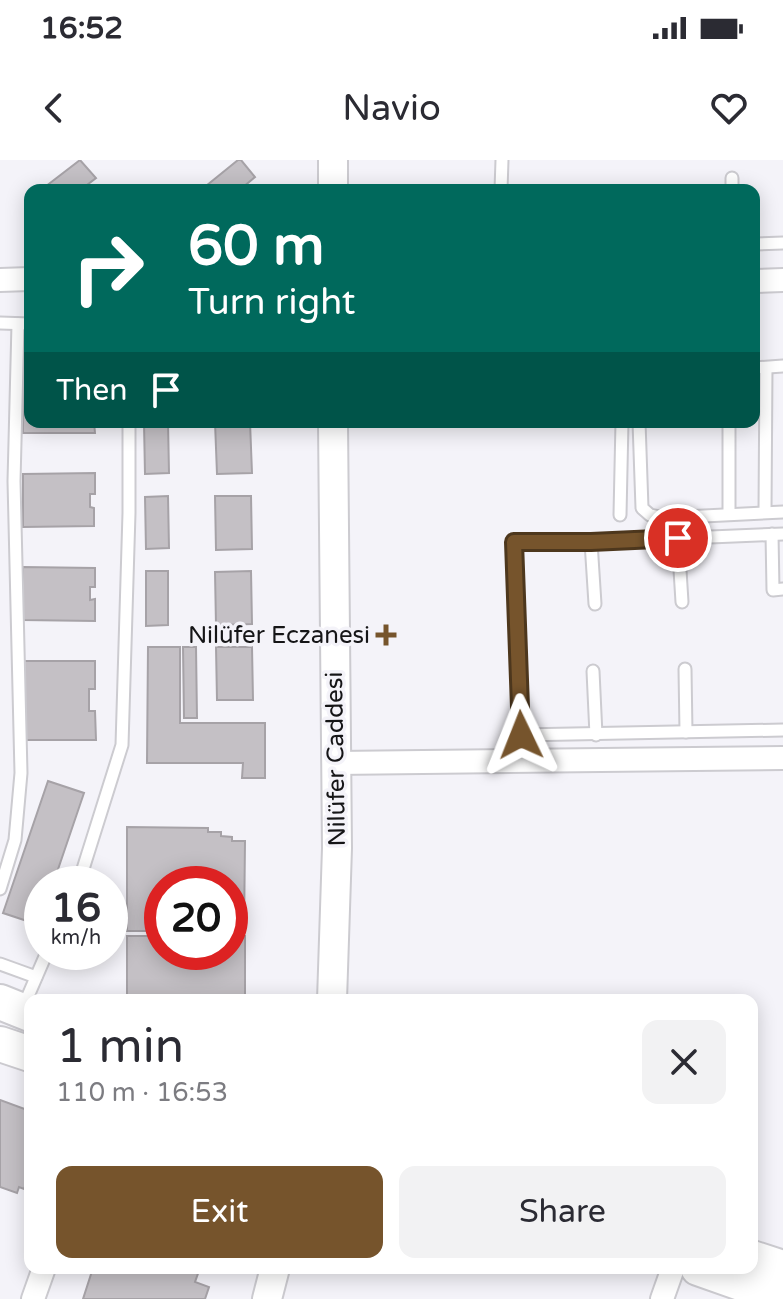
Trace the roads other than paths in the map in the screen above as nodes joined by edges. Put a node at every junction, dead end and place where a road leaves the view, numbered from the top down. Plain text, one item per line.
1 (333, 160) edge
2 (502, 160) edge
3 (333, 184) edge
4 (501, 184) edge
5 (783, 243) edge
6 (760, 244) edge
7 (24, 279) edge
8 (0, 280) edge
9 (783, 280) edge
10 (760, 281) edge
11 (0, 323) edge
12 (24, 324) edge
13 (783, 366) edge
14 (760, 368) edge
15 (129, 428) edge
16 (333, 428) edge
17 (622, 428) edge
18 (639, 428) edge
19 (729, 428) edge
20 (765, 511) junction
21 (783, 512) edge
22 (729, 513) junction
23 (620, 515) dead end
24 (778, 534) edge
25 (678, 538) junction
26 (591, 542) junction
27 (783, 589) edge
28 (682, 602) dead end
29 (595, 604) dead end
30 (685, 669) dead end
31 (593, 671) dead end
32 (783, 730) edge
33 (686, 732) junction
34 (596, 735) junction
35 (783, 758) edge
36 (336, 763) junction
37 (84, 866) edge
38 (0, 889) edge
39 (0, 964) edge
40 (39, 970) edge
41 (36, 977) junction
42 (29, 994) edge
43 (332, 994) edge
44 (0, 1044) edge
45 (24, 1052) edge
46 (758, 1260) edge
47 (783, 1268) edge
48 (42, 1274) edge
49 (273, 1274) edge
50 (671, 1274) edge
51 (715, 1274) edge
52 (783, 1298) edge
53 (33, 1299) edge
54 (267, 1299) edge
55 (662, 1299) edge

1 - 3 street
2 - 4 lane
5 - 6 lane
7 - 8 street
9 - 10 street
11 - 12 lane
12 - 38 lane
13 - 14 lane
14 - 20 lane
15 - 37 lane
16 - 36 street, Nilüfer Caddesi
17 - 23 lane
18 - 22 lane
19 - 22 lane
20 - 21 lane
20 - 22 lane
24 - 25 lane
24 - 27 lane
25 - 26 lane
25 - 28 lane
26 - 29 lane
26 - 34 lane
30 - 33 lane
31 - 34 lane
32 - 33 lane
33 - 34 lane
35 - 36 street
36 - 43 street, Nilüfer Caddesi
39 - 41 lane
40 - 41 lane
41 - 42 lane
44 - 45 main road
46 - 47 main road
48 - 53 street
49 - 54 street
50 - 55 street
51 - 52 main road

